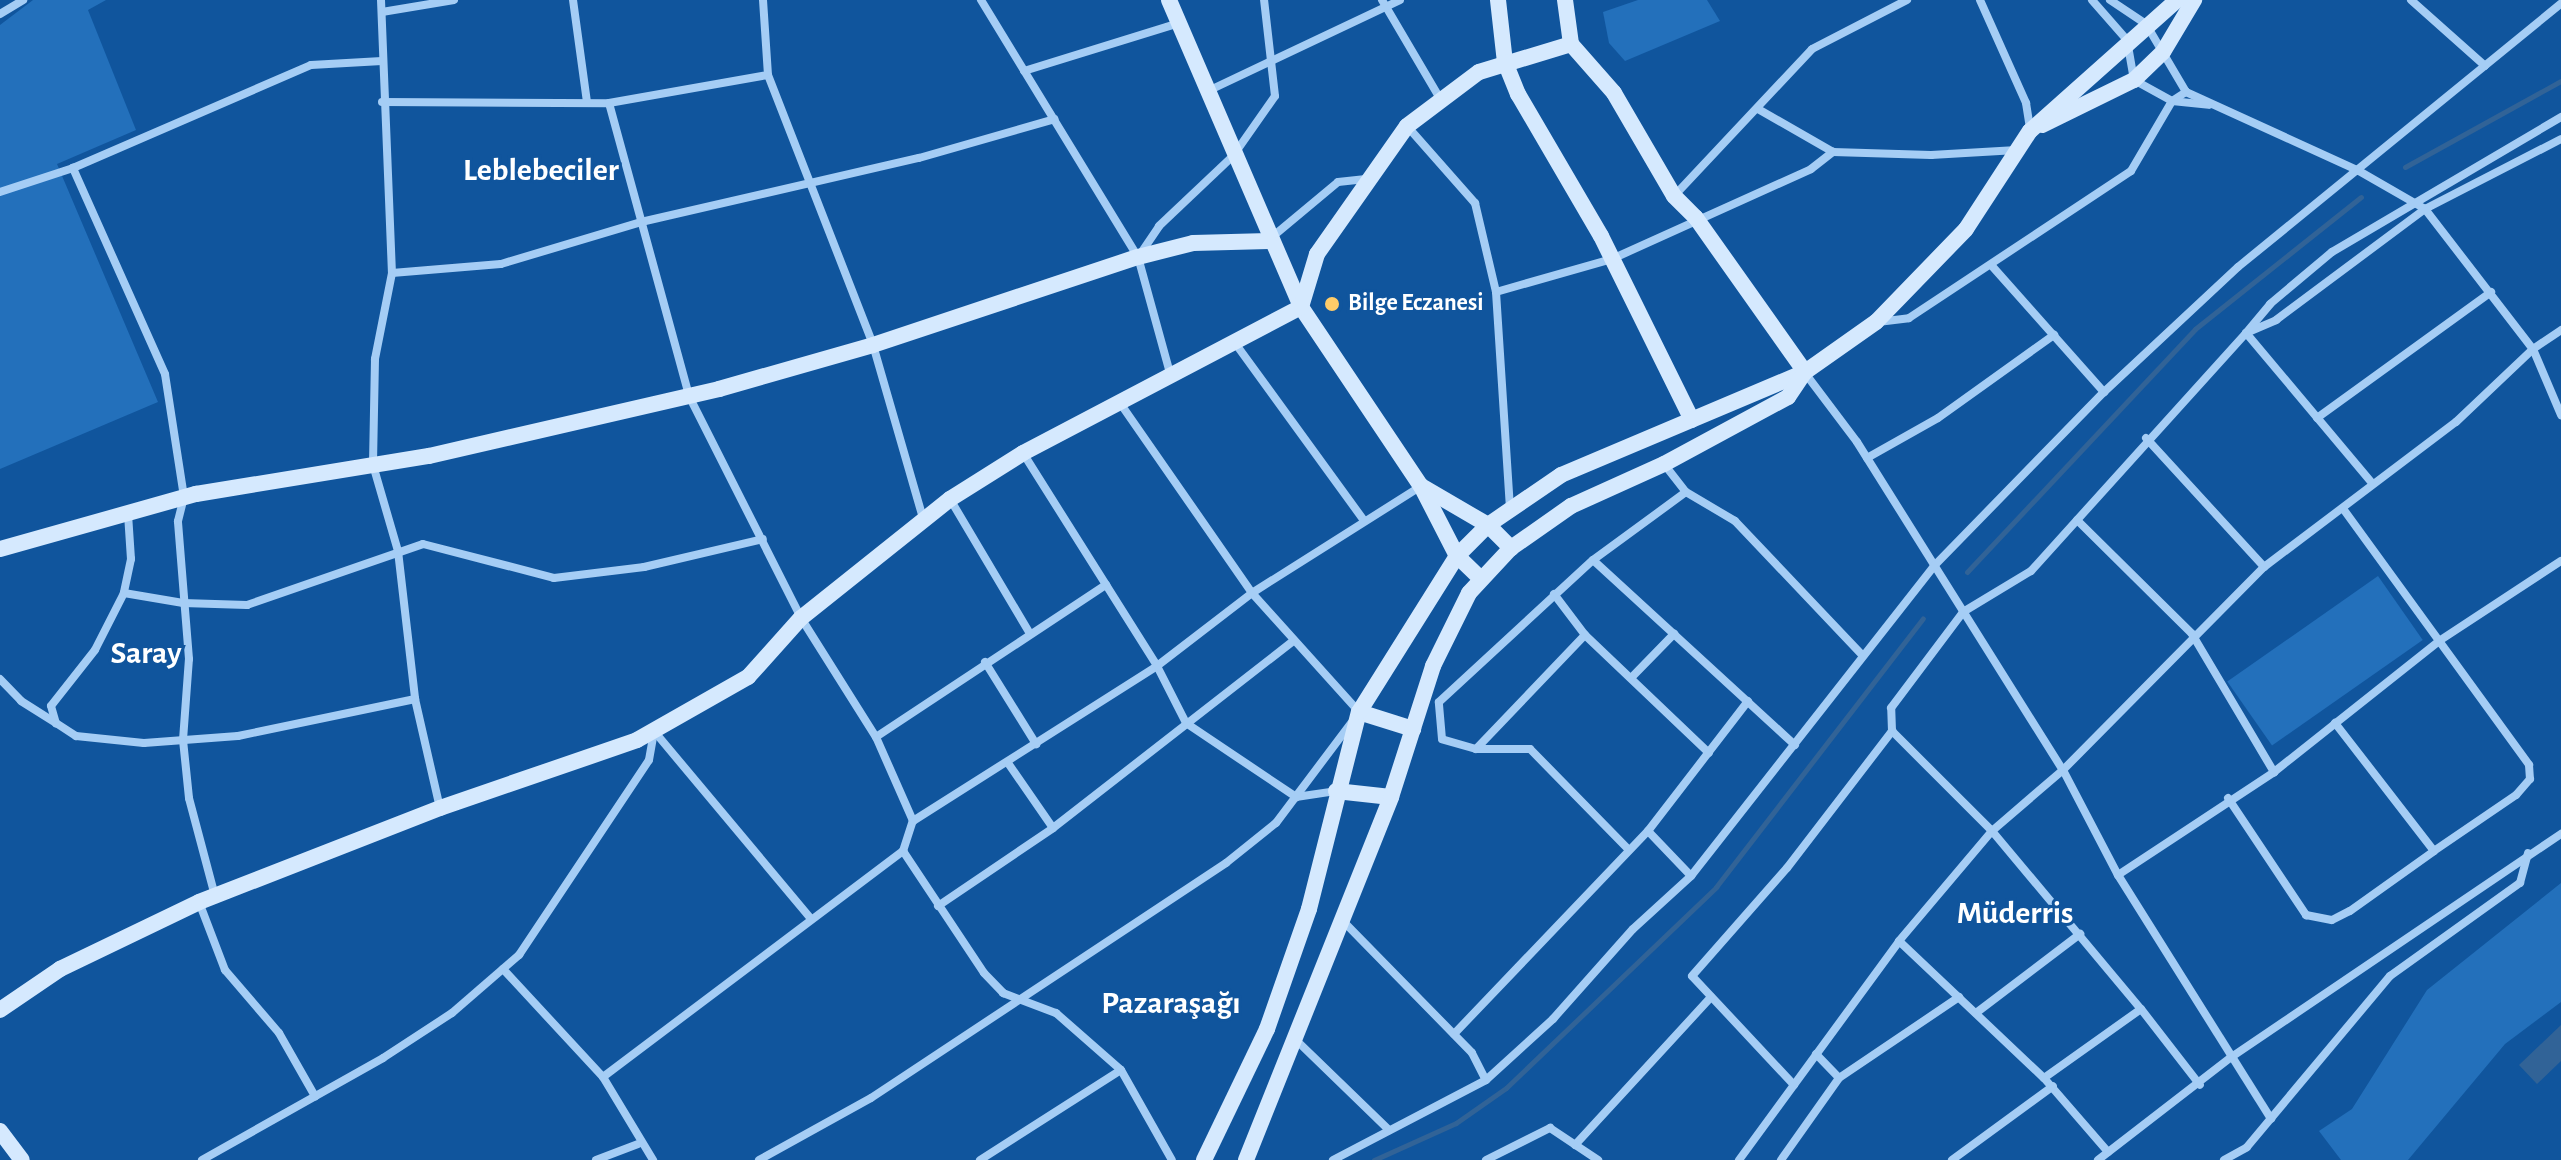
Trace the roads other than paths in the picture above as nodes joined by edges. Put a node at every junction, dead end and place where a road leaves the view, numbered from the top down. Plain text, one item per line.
1 (23, 0) edge
2 (381, 0) edge
3 (454, 0) edge
4 (573, 0) edge
5 (763, 0) edge
6 (981, 0) edge
7 (1169, 0) edge
8 (1264, 0) edge
9 (1400, 0) edge
10 (1498, 0) edge
11 (1565, 0) edge
12 (1907, 0) edge
13 (1980, 0) edge
14 (2092, 0) edge
15 (2110, 0) edge
16 (2177, 0) edge
17 (2194, 0) edge
18 (2411, 0) edge
19 (1382, 3) edge
20 (2561, 4) edge
21 (382, 12) junction
22 (0, 14) edge
23 (1179, 23) junction
24 (2146, 24) junction
25 (2127, 40) junction
26 (1571, 44) junction
27 (2163, 52) junction
28 (382, 61) junction
29 (1270, 62) junction
30 (1505, 62) junction
31 (2485, 66) junction
32 (1024, 71) junction
33 (768, 75) junction
34 (2134, 80) junction
35 (1210, 90) junction
36 (2186, 92) junction
37 (1441, 100) junction
38 (2172, 101) junction
39 (382, 102) junction
40 (587, 102) junction
41 (609, 103) junction
42 (2222, 106) junction
43 (1758, 109) junction
44 (2561, 117) edge
45 (1055, 119) junction
46 (1407, 126) junction
47 (2030, 131) junction
48 (2561, 139) edge
49 (2018, 149) junction
50 (1833, 152) junction
51 (1233, 156) junction
52 (73, 168) junction
53 (2359, 171) junction
54 (1366, 179) junction
55 (813, 182) junction
56 (0, 192) edge
57 (1674, 196) junction
58 (2413, 202) junction
59 (2425, 209) junction
60 (1696, 218) junction
61 (641, 222) junction
62 (1269, 241) junction
63 (1138, 257) junction
64 (1612, 259) junction
65 (1992, 266) junction
66 (392, 273) junction
67 (1496, 292) junction
68 (2491, 292) junction
69 (1301, 307) junction
70 (1876, 322) junction
71 (2561, 330) edge
72 (2246, 333) junction
73 (2054, 335) junction
74 (1235, 343) junction
75 (873, 345) junction
76 (2533, 349) junction
77 (1805, 372) junction
78 (1171, 377) junction
79 (2104, 392) junction
80 (689, 396) junction
81 (1120, 403) junction
82 (2561, 415) edge
83 (2317, 418) junction
84 (1692, 420) junction
85 (2146, 438) junction
86 (1023, 453) junction
87 (1867, 458) junction
88 (1664, 464) junction
89 (373, 465) junction
90 (2372, 483) junction
91 (1421, 486) junction
92 (1686, 492) junction
93 (184, 497) junction
94 (950, 499) junction
95 (1510, 509) junction
96 (2344, 510) junction
97 (128, 514) junction
98 (923, 518) junction
99 (1363, 519) junction
100 (2077, 520) junction
101 (1488, 525) junction
102 (763, 539) junction
103 (1511, 548) junction
104 (0, 549) edge
105 (398, 551) junction
106 (1457, 556) junction
107 (1593, 560) junction
108 (2561, 561) edge
109 (1934, 566) junction
110 (2264, 567) junction
111 (1481, 579) junction
112 (1106, 585) junction
113 (124, 593) junction
114 (1252, 593) junction
115 (1554, 594) junction
116 (183, 603) junction
117 (1963, 612) junction
118 (801, 618) junction
119 (1029, 632) junction
120 (1674, 634) junction
121 (2192, 634) junction
122 (1585, 635) junction
123 (1293, 641) junction
124 (2439, 641) junction
125 (1861, 654) junction
126 (985, 662) junction
127 (1157, 666) junction
128 (1631, 678) junction
129 (0, 679) edge
130 (415, 699) junction
131 (1748, 701) junction
132 (1359, 712) junction
133 (56, 723) junction
134 (1186, 723) junction
135 (2335, 723) junction
136 (1413, 729) junction
137 (654, 730) junction
138 (1892, 731) junction
139 (876, 737) junction
140 (183, 740) junction
141 (1036, 744) junction
142 (1795, 745) junction
143 (1476, 749) junction
144 (1709, 753) junction
145 (1008, 763) junction
146 (2063, 770) junction
147 (2274, 772) junction
148 (1336, 791) junction
149 (1296, 797) junction
150 (1391, 797) junction
151 (2228, 798) junction
152 (440, 808) junction
153 (913, 821) junction
154 (1053, 828) junction
155 (1648, 831) junction
156 (1992, 831) junction
157 (2561, 834) edge
158 (1629, 850) junction
159 (903, 851) junction
160 (2434, 851) junction
161 (2528, 852) junction
162 (2118, 875) junction
163 (1691, 876) junction
164 (216, 896) junction
165 (199, 902) junction
166 (938, 906) junction
167 (1341, 918) junction
168 (811, 919) junction
169 (2080, 934) junction
170 (1899, 941) junction
171 (503, 969) junction
172 (1711, 997) junction
173 (1959, 997) junction
174 (1026, 999) junction
175 (2141, 1009) junction
176 (0, 1010) edge
177 (1976, 1013) junction
178 (1454, 1034) junction
179 (1294, 1038) junction
180 (1816, 1054) junction
181 (2230, 1058) junction
182 (1121, 1070) junction
183 (603, 1077) junction
184 (1839, 1078) junction
185 (2044, 1078) junction
186 (1486, 1080) junction
187 (1794, 1085) junction
188 (2200, 1085) junction
189 (2053, 1086) junction
190 (315, 1096) junction
191 (2271, 1119) junction
192 (1389, 1130) junction
193 (0, 1131) edge
194 (638, 1144) junction
195 (1575, 1145) junction
196 (2247, 1147) junction
197 (2108, 1152) junction
198 (1742, 1158) edge
199 (22, 1160) edge
200 (202, 1160) edge
201 (596, 1160) edge
202 (653, 1160) edge
203 (759, 1160) edge
204 (980, 1160) edge
205 (1172, 1160) edge
206 (1204, 1160) edge
207 (1246, 1160) edge
208 (1333, 1160) edge
209 (1486, 1160) edge
210 (1598, 1160) edge
211 (1781, 1160) edge
212 (1952, 1160) edge
213 (2098, 1160) edge
214 (2224, 1160) edge
215 (2242, 1160) edge

1 - 22 street
2 - 21 street
3 - 21 street
4 - 40 street
5 - 33 street
6 - 32 street
7 - 23 street
8 - 29 street
9 - 19 street
10 - 30 street
11 - 26 street
12 - 43 street
13 - 47 street
14 - 25 street
15 - 24 street
16 - 24 street
17 - 27 street
18 - 31 street
19 - 29 street
19 - 37 street
20 - 31 street
21 - 28 street
23 - 32 street
23 - 35 street
24 - 25 street
24 - 27 street
25 - 34 street
25 - 47 street
26 - 30 street
26 - 57 street
27 - 34 street
27 - 36 street
28 - 39 street
28 - 52 street
29 - 35 street
29 - 51 street
30 - 37 street
30 - 64 street
31 - 53 street
32 - 45 street
33 - 41 street
33 - 55 street
34 - 38 street
34 - 47 street
35 - 51 street
36 - 38 street
36 - 42 street
37 - 46 street
38 - 42 street
38 - 65 street
39 - 40 street
39 - 66 street
40 - 41 street
41 - 61 street
42 - 53 street
43 - 50 street
43 - 57 street
44 - 58 street
45 - 55 street
45 - 63 street
46 - 54 street
46 - 67 street
47 - 49 street
48 - 59 street
49 - 50 street
49 - 70 street
50 - 60 street
51 - 62 street
51 - 63 street
52 - 56 street
52 - 93 street
53 - 58 street
53 - 79 street
54 - 62 street
54 - 69 street
55 - 61 street
55 - 75 street
57 - 60 street
58 - 59 street
58 - 72 street
59 - 68 street
59 - 72 street
60 - 64 street
60 - 77 street
61 - 66 street
61 - 80 street
62 - 63 street
62 - 69 street
63 - 75 street
63 - 78 street
64 - 67 street
64 - 84 street
65 - 70 street
65 - 73 street
66 - 89 street
67 - 95 street
68 - 76 street
68 - 83 street
69 - 74 street
69 - 91 street
70 - 77 street
71 - 76 street
72 - 83 street
72 - 85 street
73 - 79 street
73 - 87 street
74 - 78 street
74 - 99 street
75 - 80 street
75 - 98 street
76 - 82 street
76 - 90 street
77 - 84 street
77 - 87 street
77 - 88 street
78 - 81 street
79 - 109 street
80 - 89 street
80 - 102 street
81 - 86 street
81 - 114 street
83 - 90 street
84 - 95 street
85 - 100 street
85 - 110 street
86 - 94 street
86 - 112 street
87 - 109 street
88 - 92 street
88 - 103 street
89 - 93 street
89 - 105 street
90 - 96 street
91 - 99 street
91 - 101 street
91 - 106 street
92 - 107 street
92 - 125 street
93 - 97 street
93 - 116 street
94 - 98 street
94 - 119 street
95 - 101 street
96 - 110 street
96 - 124 street
97 - 104 street
97 - 113 street
98 - 118 street
99 - 114 street
100 - 117 street
100 - 121 street
101 - 103 street
101 - 106 street
102 - 105 street
102 - 118 street
103 - 111 street
105 - 116 street
105 - 130 street
106 - 111 street
106 - 132 street
107 - 115 street
107 - 120 street
108 - 124 street
109 - 117 street
109 - 125 street
110 - 121 street
111 - 136 street
112 - 119 street
112 - 127 street
113 - 116 street
113 - 133 street
114 - 123 street
114 - 127 street
115 - 122 street
115 - 143 street
116 - 140 street
117 - 138 street
117 - 146 street
118 - 137 street
118 - 139 street
119 - 126 street
120 - 128 street
120 - 131 street
121 - 146 street
121 - 147 street
122 - 128 street
122 - 143 street
123 - 132 street
123 - 134 street
124 - 135 street
124 - 160 street
125 - 142 street
126 - 139 street
126 - 141 street
127 - 134 street
127 - 141 street
128 - 144 street
129 - 133 street
130 - 140 street
130 - 152 street
131 - 142 street
131 - 144 street
132 - 136 street
132 - 148 street
132 - 149 street
133 - 140 street
134 - 149 street
134 - 154 street
135 - 147 street
135 - 160 street
136 - 150 street
137 - 152 street
137 - 168 street
137 - 171 street
138 - 156 street
138 - 172 street
139 - 153 street
140 - 164 street
141 - 145 street
142 - 163 street
143 - 158 street
144 - 155 street
145 - 153 street
145 - 154 street
146 - 156 street
146 - 162 street
147 - 151 street
148 - 149 street
148 - 150 street
148 - 206 street
149 - 174 street
150 - 167 street
151 - 160 street
151 - 162 street
152 - 164 street
153 - 159 street
154 - 166 street
155 - 158 street
155 - 163 street
156 - 169 street
156 - 170 street
157 - 161 street
158 - 178 street
159 - 166 street
159 - 168 street
161 - 181 street
161 - 191 street
162 - 181 street
163 - 186 street
164 - 165 street
165 - 176 street
165 - 190 street
166 - 174 street
167 - 178 street
167 - 179 street
168 - 183 street
169 - 175 street
169 - 177 street
170 - 173 street
170 - 180 street
171 - 183 street
171 - 190 street
172 - 187 street
172 - 195 street
173 - 177 street
173 - 184 street
174 - 182 street
174 - 203 street
175 - 185 street
175 - 188 street
177 - 185 street
178 - 186 street
179 - 192 street
179 - 207 street
180 - 184 street
180 - 187 street
181 - 188 street
181 - 191 street
182 - 204 street
182 - 205 street
183 - 194 street
184 - 211 street
185 - 189 street
186 - 192 street
187 - 198 street
188 - 197 street
189 - 197 street
189 - 212 street
190 - 200 street
191 - 196 street
192 - 208 street
193 - 199 street
194 - 201 street
194 - 202 street
195 - 209 street
195 - 210 street
196 - 214 street
196 - 215 street
197 - 213 street

